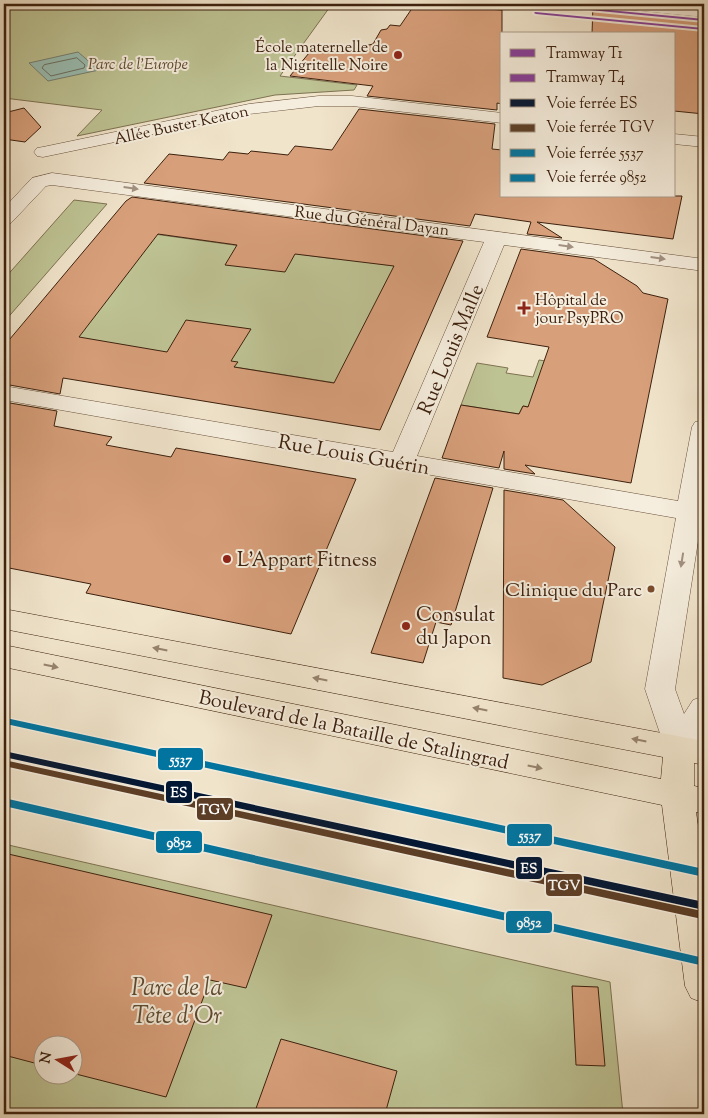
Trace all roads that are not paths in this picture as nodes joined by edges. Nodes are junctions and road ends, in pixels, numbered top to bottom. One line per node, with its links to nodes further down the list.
1 (609, 4): 2 (street)
2 (704, 13)
3 (500, 118): 6 (street, Allée Buster Keaton)
4 (676, 138): 5 (street)
5 (704, 142)
6 (43, 152)
7 (4, 219): 8 (street, Rue du Général Dayan, one-way to 8)
8 (497, 236): 9 (street, Rue du Général Dayan, one-way to 9); 12 (street, Rue Louis Malle)
9 (704, 265)
10 (4, 393): 12 (street, Rue Louis Guérin)
11 (704, 427): 13 (street)
12 (402, 462): 13 (street, Rue Louis Guérin)
13 (697, 513): 17 (street, one-way to 17)
14 (4, 619): 17 (main road, Boulevard de la Bataille de Stalingrad, one-way to 14)
15 (4, 656): 18 (main road, Boulevard de la Bataille de Stalingrad, one-way to 18)
16 (704, 708): 17 (street)
17 (692, 750): 18 (main road)
18 (691, 799): 19 (main road)
19 (704, 986)

